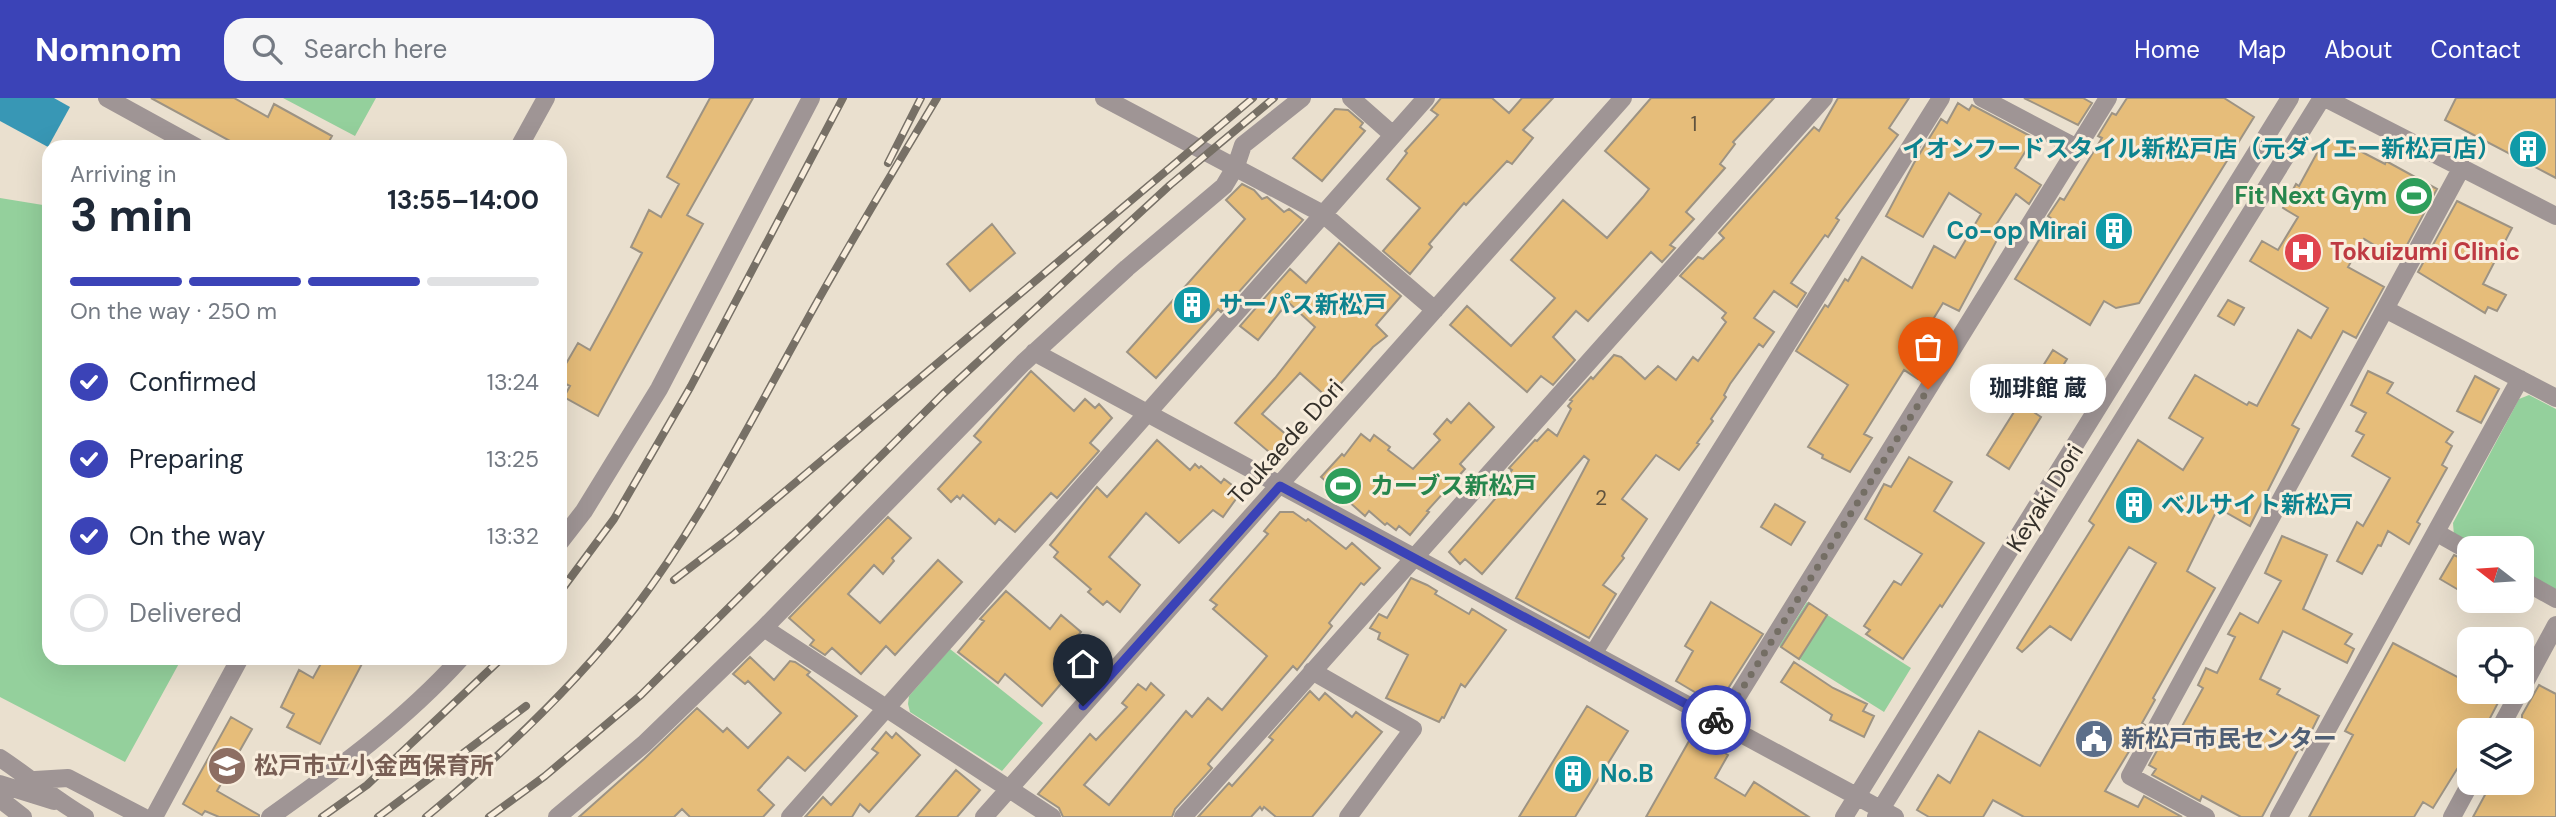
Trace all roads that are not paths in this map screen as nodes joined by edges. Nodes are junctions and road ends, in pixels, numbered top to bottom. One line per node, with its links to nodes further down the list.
1 (107, 98): 16 (street)
2 (546, 98): 17 (street)
3 (811, 98): 30 (street)
4 (1302, 98): 19 (street)
5 (1352, 98): 15 (street)
6 (1426, 98): 15 (street)
7 (1623, 98): 24 (street, Toukaede Dori)
8 (1824, 98): 33 (street)
9 (1941, 98): 38 (street)
10 (1982, 98): 18 (street)
11 (2108, 98): 18 (street)
12 (2290, 98): 50 (street, Keyaki Dori)
13 (2324, 98): 20 (street); 53 (street, Keyaki Dori)
14 (1118, 101): 19 (street)
15 (1393, 135): 21 (street)
16 (183, 140)
17 (523, 140)
18 (2077, 148): 44 (street)
19 (1236, 166): 21 (street); 25 (street)
20 (2462, 167): 22 (street); 23 (street)
21 (1323, 214): 24 (street); 28 (street)
22 (2556, 216)
23 (2385, 309): 26 (street); 66 (street)
24 (1435, 310): 29 (street, Toukaede Dori)
25 (1034, 352): 28 (street); 37 (street)
26 (2521, 379): 27 (street); 31 (street)
27 (2556, 398)
28 (1146, 413): 29 (street); 43 (street)
29 (1280, 486): 33 (street); 48 (street, Toukaede Dori)
30 (567, 533)
31 (2437, 533): 32 (street); 67 (street)
32 (2457, 544)
33 (1414, 559): 38 (street); 42 (street)
34 (2534, 587): 35 (street)
35 (2556, 599)
36 (2556, 625): 41 (street)
37 (764, 628): 43 (street); 59 (street)
38 (1593, 654): 44 (street)
39 (236, 665): 57 (street)
40 (454, 665): 58 (street)
41 (2534, 666)
42 (1312, 671): 63 (street); 64 (street)
43 (887, 708): 48 (street); 60 (street)
44 (1721, 723): 50 (street)
45 (0, 758): 46 (street)
46 (35, 780): 52 (street); 56 (street)
47 (0, 784): 52 (street)
48 (1009, 788): 61 (street, Toukaede Dori); 62 (street)
49 (2464, 795): 68 (street)
50 (1857, 796): 53 (street); 65 (street, Keyaki Dori)
51 (0, 799): 54 (street)
52 (64, 804): 55 (street)
53 (1884, 814)
54 (23, 817)
55 (85, 817)
56 (143, 817)
57 (154, 817)
58 (270, 817)
59 (558, 817)
60 (790, 817)
61 (984, 817)
62 (1052, 817)
63 (1183, 817)
64 (1348, 817)
65 (1844, 817)
66 (2206, 817)
67 (2280, 817)
68 (2452, 817)

